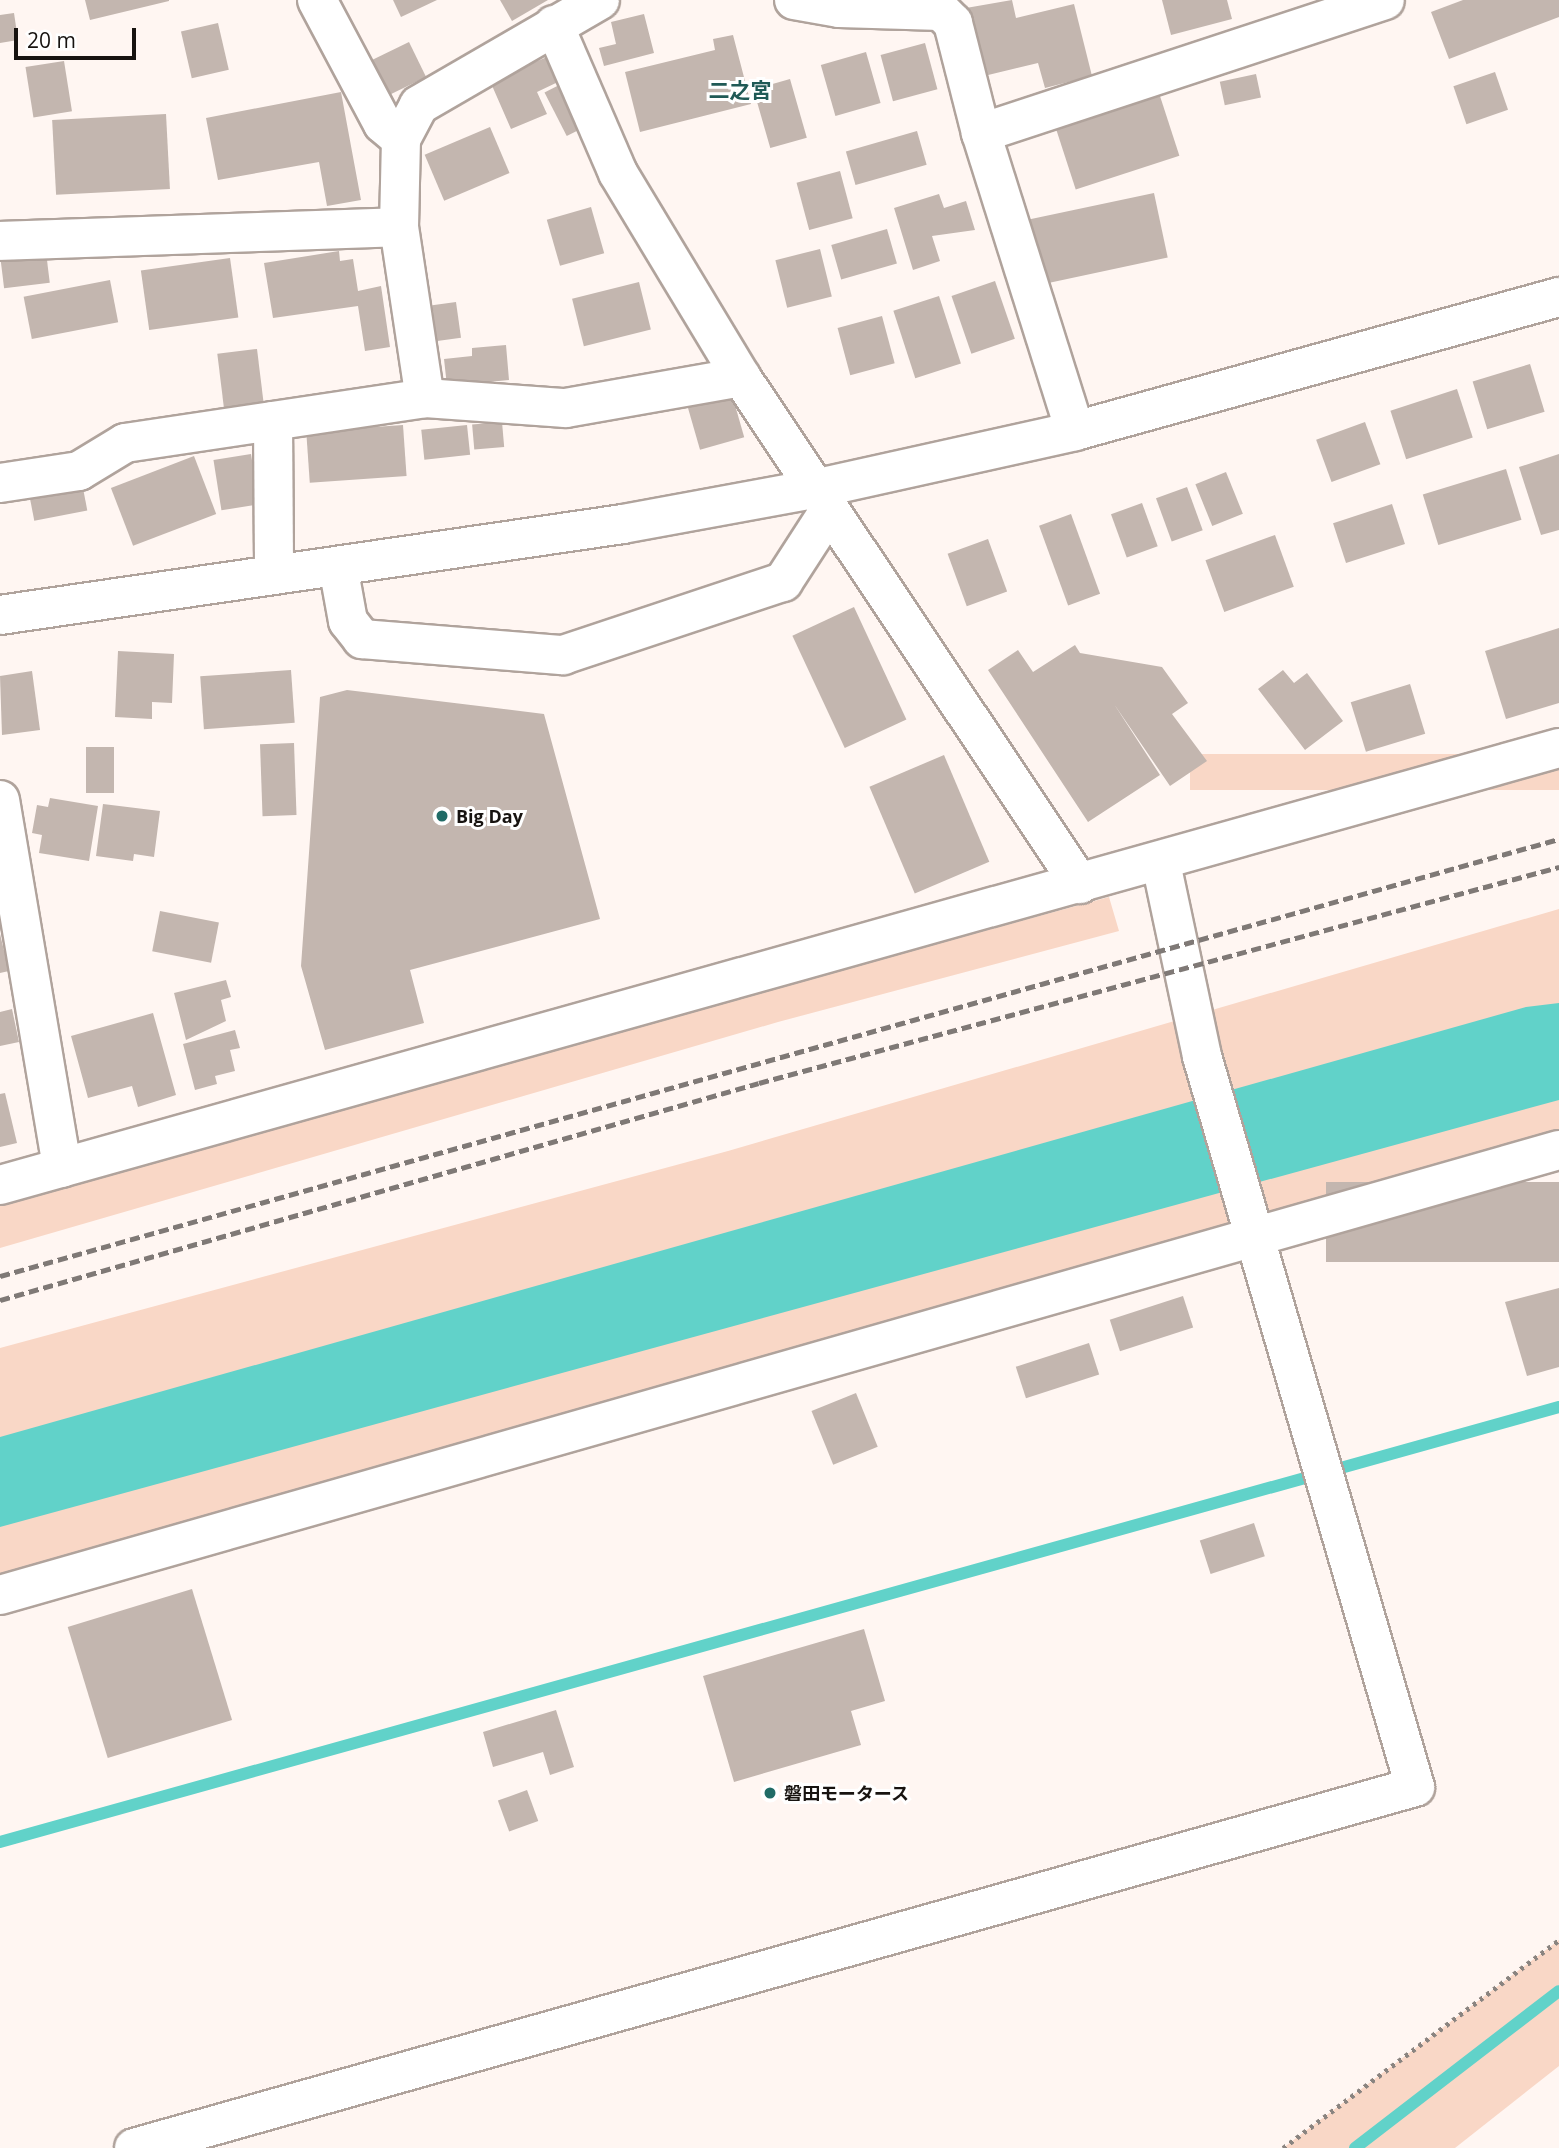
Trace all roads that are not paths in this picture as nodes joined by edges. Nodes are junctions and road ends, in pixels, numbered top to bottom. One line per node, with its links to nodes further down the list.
1 (317, 0): 7 (street)
2 (600, 0): 5 (street)
3 (794, 0): 6 (street)
4 (1385, 0): 6 (street)
5 (554, 25): 7 (street); 11 (street)
6 (981, 133): 14 (street)
7 (401, 139): 8 (street)
8 (400, 227): 9 (street); 12 (street)
9 (0, 241)
10 (1559, 297): 14 (street)
11 (741, 377): 12 (street); 16 (street)
12 (425, 398): 13 (street)
13 (273, 421): 15 (street); 18 (street)
14 (1075, 431): 16 (street)
15 (0, 482)
16 (821, 500): 17 (street); 17 (street); 23 (street)
17 (338, 566): 18 (street)
18 (274, 574): 19 (street)
19 (0, 615)
20 (1559, 748): 22 (street)
21 (0, 800): 25 (street)
22 (1161, 863): 23 (street); 27 (street)
23 (1080, 884): 25 (street)
24 (1559, 1150): 27 (street)
25 (62, 1168): 26 (street)
26 (0, 1185)
27 (1251, 1233): 28 (street); 29 (street)
28 (0, 1595)
29 (134, 2148)

